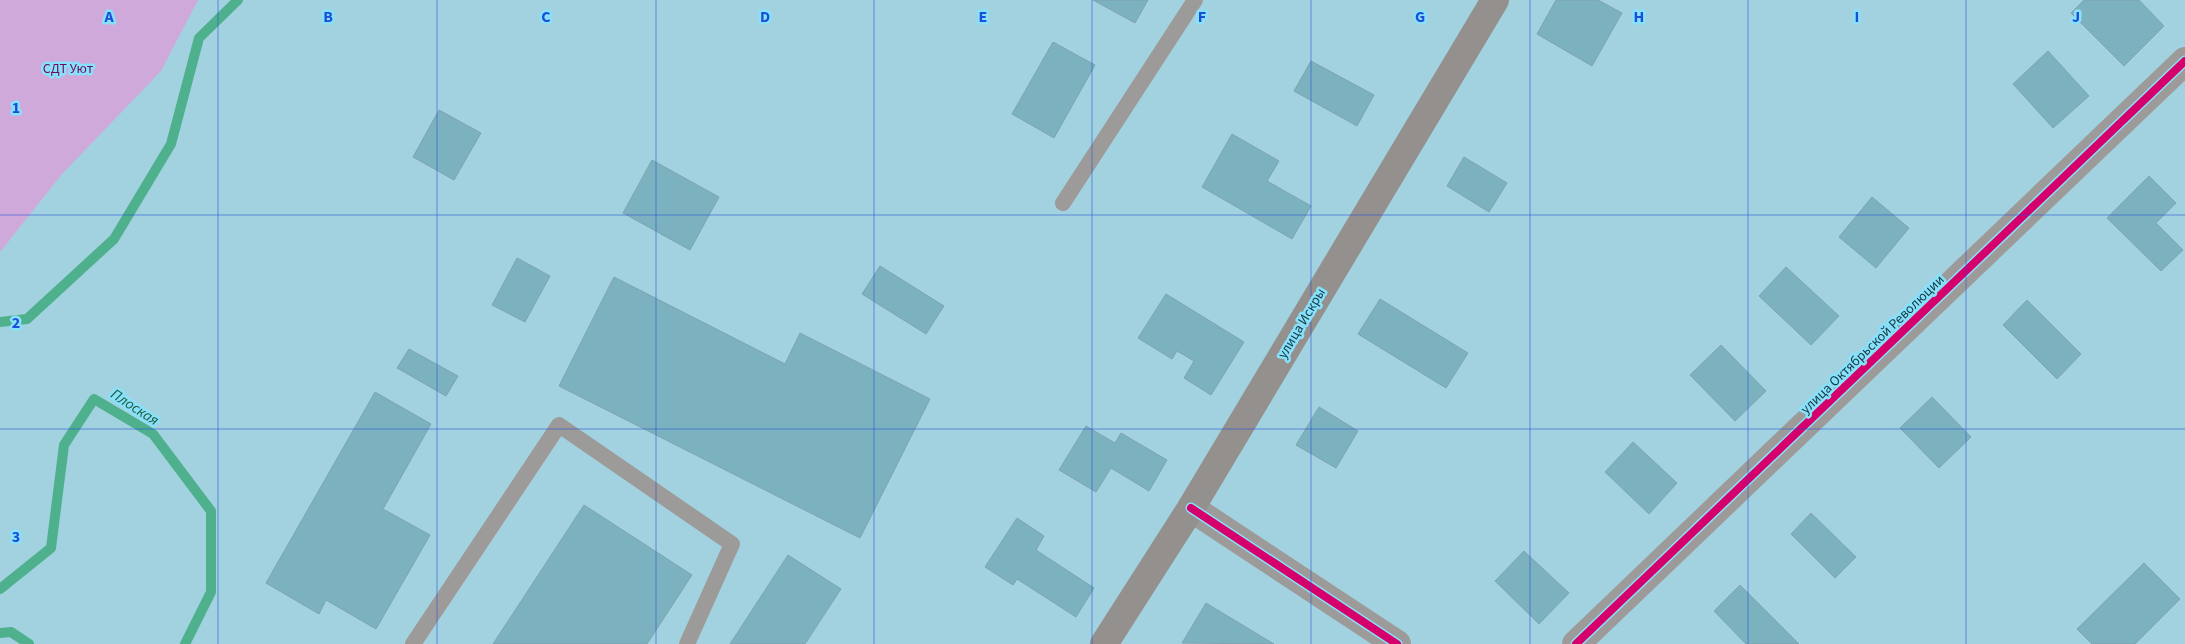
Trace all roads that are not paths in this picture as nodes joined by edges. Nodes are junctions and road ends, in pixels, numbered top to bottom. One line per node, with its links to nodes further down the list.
1 (1195, 0): 4 (lane)
2 (1495, 0): 5 (main road, улица Искры)
3 (2185, 62): 10 (street, улица Октябрьской Революции)
4 (1063, 203)
5 (1191, 508): 8 (main road, улица Искры); 9 (street)
6 (413, 644): 7 (lane)
7 (687, 644)
8 (1104, 644)
9 (1397, 644)
10 (1576, 644)

